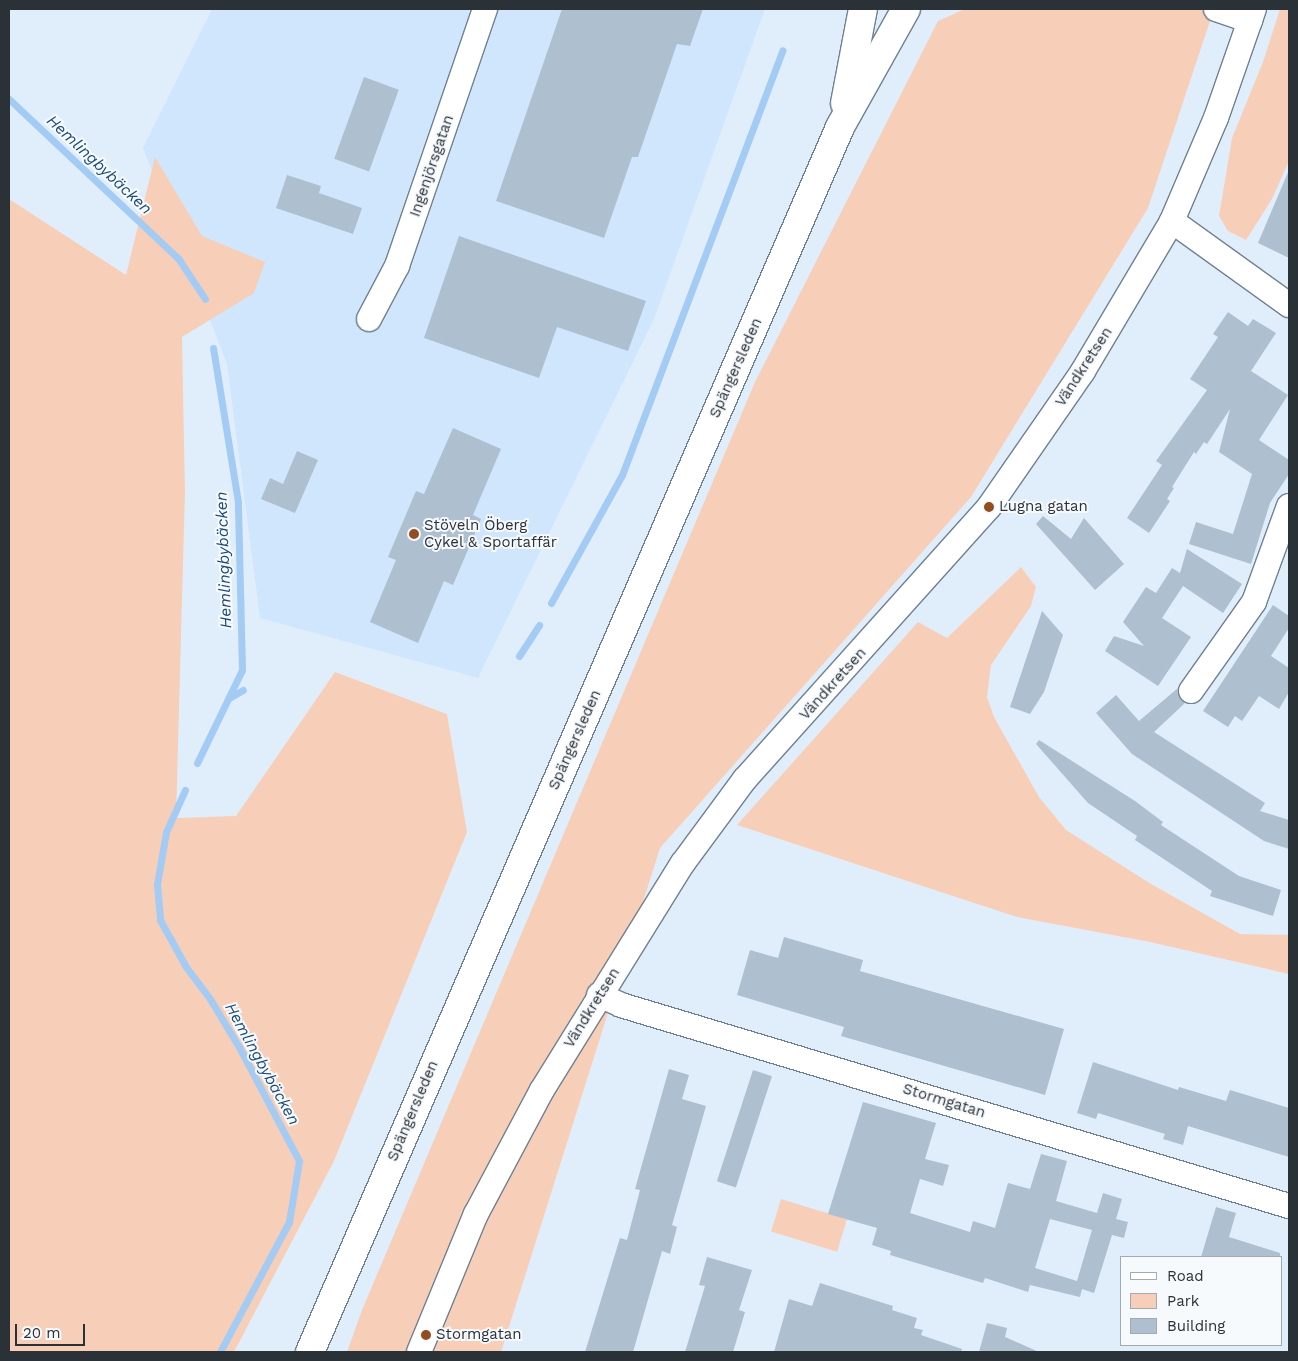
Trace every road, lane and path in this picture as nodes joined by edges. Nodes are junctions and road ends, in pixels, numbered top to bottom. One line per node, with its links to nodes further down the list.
1 (485, 9): 9 (street, Ingenjörsgatan)
2 (863, 9): 6 (main road, Spängersleden)
3 (906, 9): 6 (main road, Spängersleden)
4 (1216, 9): 5 (street, Vändkretsen)
5 (1252, 15): 7 (street, Vändkretsen)
6 (840, 127): 14 (main road, Spängersleden)
7 (1172, 221): 8 (street); 12 (street, Vändkretsen)
8 (1289, 305)
9 (369, 319)
10 (1289, 506): 11 (street)
11 (1191, 691)
12 (599, 995): 13 (street, Stormgatan); 15 (street, Vändkretsen)
13 (1289, 1206)
14 (310, 1352)
15 (419, 1352)

